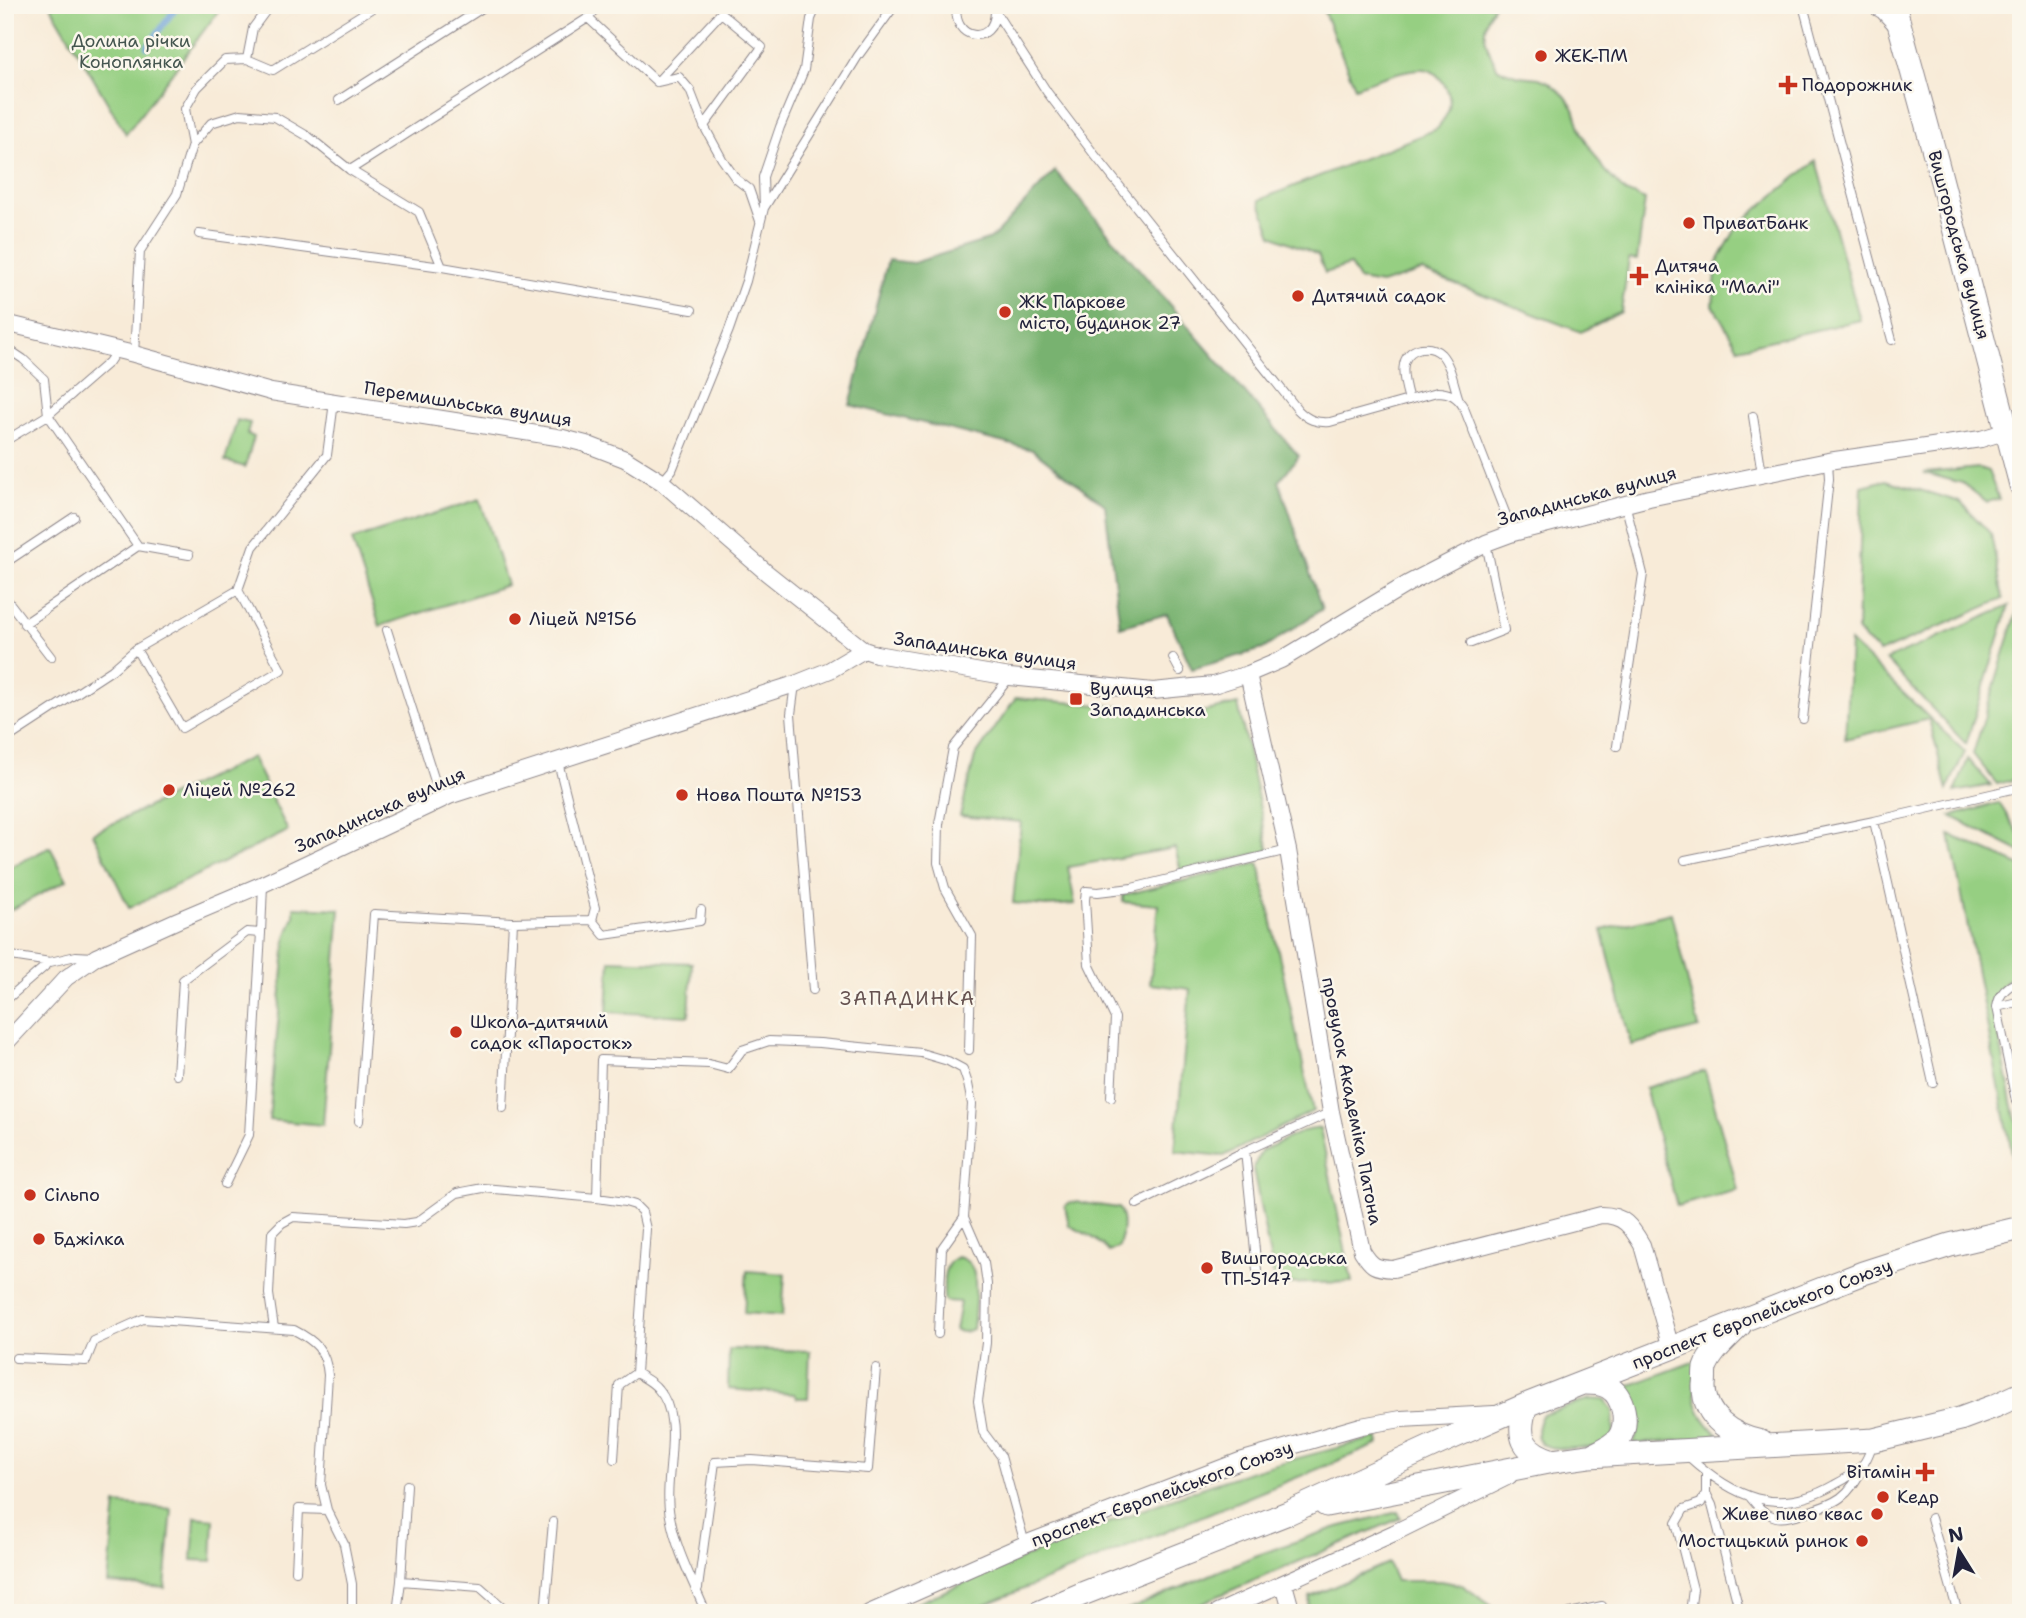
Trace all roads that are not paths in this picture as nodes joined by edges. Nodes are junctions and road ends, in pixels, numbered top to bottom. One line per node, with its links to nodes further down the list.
1 (270, 5): 14 (lane)
2 (377, 5): 14 (lane)
3 (487, 5): 16 (lane)
4 (600, 5): 12 (lane)
5 (817, 5): 20 (lane)
6 (895, 5): 20 (lane)
7 (957, 5): 11 (lane)
8 (1804, 5): 26 (lane)
9 (1866, 5): 13 (lane)
10 (1894, 5): 13 (main road, Вишгородська вулиця)
11 (993, 8): 30 (lane)
12 (588, 18): 15 (lane); 19 (lane)
13 (1903, 37): 35 (main road, Вишгородська вулиця)
14 (247, 60): 18 (lane)
15 (657, 82): 17 (lane); 17 (lane)
16 (339, 100)
17 (704, 126): 21 (lane)
18 (192, 145): 19 (lane); 29 (lane)
19 (350, 170): 23 (lane)
20 (764, 208): 21 (lane)
21 (761, 224): 39 (lane)
22 (199, 234): 23 (lane)
23 (442, 267): 24 (lane)
24 (692, 310)
25 (5, 323): 28 (street, Перемишльська вулиця)
26 (1892, 340)
27 (5, 347): 33 (lane)
28 (117, 350): 29 (street, Перемишльська вулиця); 33 (lane)
29 (134, 354): 32 (street, Перемишльська вулиця)
30 (1409, 400): 31 (lane); 31 (lane)
31 (1459, 400): 43 (lane)
32 (334, 402): 39 (street, Перемишльська вулиця); 48 (lane)
33 (48, 415): 36 (lane); 45 (lane)
34 (1753, 416): 38 (lane)
35 (2014, 430): 37 (street, Западинська вулиця); 40 (main road, Вишгородська вулиця)
36 (5, 442)
37 (1828, 461): 38 (street, Западинська вулиця); 61 (lane)
38 (1762, 474): 41 (street, Западинська вулиця)
39 (662, 482): 54 (street, Перемишльська вулиця)
40 (2021, 485)
41 (1626, 503): 43 (street, Западинська вулиця); 63 (lane)
42 (75, 517): 47 (lane)
43 (1513, 533): 44 (street, Западинська вулиця)
44 (1486, 543): 52 (lane); 58 (street, Западинська вулиця)
45 (138, 545): 46 (lane); 50 (lane)
46 (189, 555)
47 (5, 562)
48 (238, 590): 53 (lane); 53 (lane)
49 (5, 597): 50 (lane)
50 (24, 624): 55 (lane)
51 (387, 630): 66 (lane)
52 (1471, 643)
53 (136, 649): 62 (lane)
54 (864, 650): 59 (street, Западинська вулиця); 60 (street, Западинська вулиця)
55 (51, 657)
56 (1173, 658): 57 (lane)
57 (1180, 671)
58 (1248, 674): 59 (street, Западинська вулиця); 68 (street, провулок Академіка Патона)
59 (1010, 677): 84 (lane)
60 (795, 684): 64 (street, Западинська вулиця); 79 (lane)
61 (1803, 719)
62 (5, 740)
63 (1617, 746)
64 (558, 762): 66 (street, Западинська вулиця); 72 (lane)
65 (2021, 787): 67 (lane)
66 (441, 800): 70 (street, Западинська вулиця)
67 (1874, 821): 69 (lane); 86 (lane)
68 (1287, 850): 87 (lane); 90 (street, провулок Академіка Патона)
69 (1685, 860)
70 (263, 884): 74 (lane); 76 (street, Западинська вулиця)
71 (701, 910): 72 (lane)
72 (592, 920): 73 (lane)
73 (513, 922): 88 (lane); 91 (lane)
74 (261, 933): 85 (lane); 93 (lane)
75 (5, 955): 77 (lane)
76 (96, 957): 77 (lane); 83 (street, Западинська вулиця)
77 (50, 962): 80 (lane)
78 (2021, 981): 82 (lane)
79 (813, 990)
80 (5, 1001)
81 (2021, 1001): 82 (lane)
82 (1997, 1007): 89 (lane)
83 (5, 1044)
84 (968, 1050)
85 (177, 1075)
86 (1933, 1083)
87 (1111, 1097)
88 (503, 1108)
89 (2021, 1110)
90 (1331, 1112): 92 (lane); 102 (street, провулок Академіка Патона)
91 (359, 1121)
92 (1245, 1151): 95 (lane); 98 (lane)
93 (225, 1184)
94 (597, 1198): 96 (lane); 100 (lane); 105 (lane)
95 (1137, 1205)
96 (964, 1217): 101 (lane); 125 (lane)
97 (2021, 1228): 99 (main road, проспект Європейського Союзу)
98 (1257, 1270)
99 (1744, 1320): 102 (main road, проспект Європейського Союзу); 110 (main road)
100 (274, 1328): 103 (lane); 121 (lane)
101 (938, 1334)
102 (1671, 1348): 106 (main road, проспект Європейського Союзу)
103 (16, 1358)
104 (876, 1368): 129 (lane)
105 (636, 1373): 113 (lane); 129 (lane)
106 (1586, 1383): 108 (main road, проспект Європейського Союзу); 112 (main road)
107 (2021, 1394): 109 (main road, проспект Європейського Союзу)
108 (1517, 1410): 114 (main road); 122 (main road, проспект Європейського Союзу); 125 (street, проспект Європейського Союзу)
109 (1874, 1440): 110 (main road, проспект Європейського Союзу); 115 (lane)
110 (1777, 1446): 111 (main road, проспект Європейського Союзу)
111 (1684, 1451): 112 (main road, проспект Європейського Союзу); 117 (lane)
112 (1589, 1457): 114 (main road, проспект Європейського Союзу)
113 (614, 1459)
114 (1553, 1461): 116 (main road, проспект Європейського Союзу)
115 (1865, 1462): 120 (lane); 120 (lane)
116 (1529, 1466): 122 (main road, проспект Європейського Союзу); 128 (street, проспект Європейського Союзу)
117 (1706, 1473): 119 (lane); 120 (lane)
118 (407, 1485): 127 (lane)
119 (1706, 1493): 141 (lane); 142 (lane)
120 (1750, 1497)
121 (327, 1510): 126 (lane); 131 (lane)
122 (1288, 1513): 137 (main road, проспект Європейського Союзу)
123 (1931, 1518): 143 (lane)
124 (553, 1522): 134 (lane)
125 (1026, 1544): 136 (street, проспект Європейського Союзу)
126 (296, 1571)
127 (401, 1581): 132 (lane); 133 (lane)
128 (1283, 1584): 138 (street, проспект Європейського Союзу); 139 (street)
129 (697, 1591): 135 (lane)
130 (1602, 1606): 140 (lane)
131 (352, 1613)
132 (397, 1613)
133 (523, 1613)
134 (545, 1613)
135 (706, 1613)
136 (869, 1613)
137 (1038, 1613)
138 (1217, 1613)
139 (1292, 1613)
140 (1570, 1613)
141 (1690, 1613)
142 (1740, 1613)
143 (1958, 1613)

